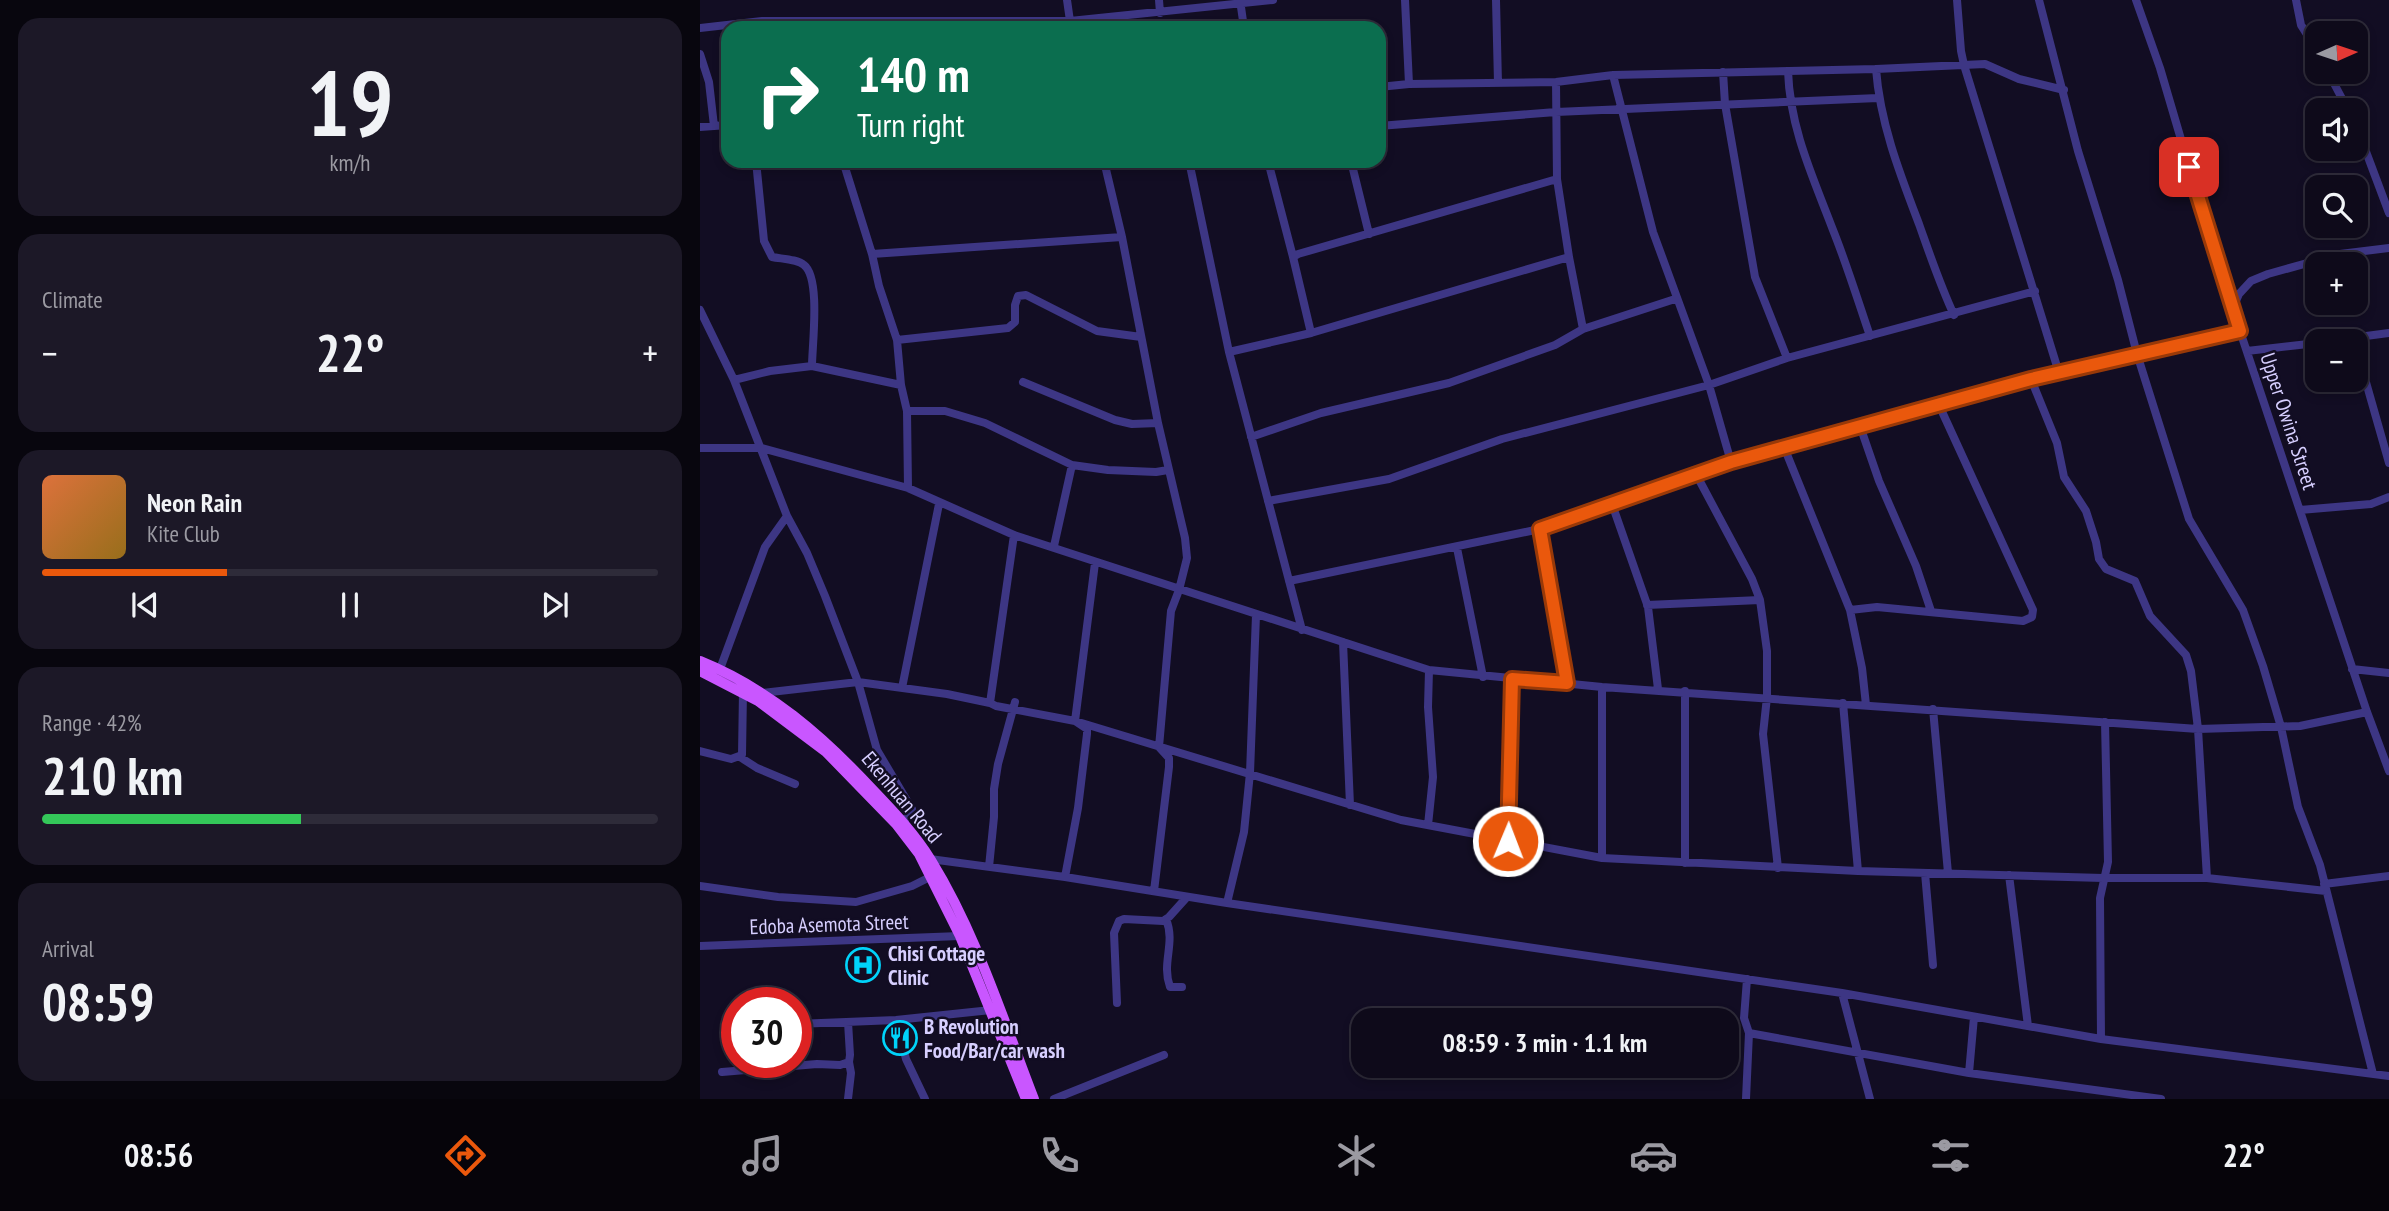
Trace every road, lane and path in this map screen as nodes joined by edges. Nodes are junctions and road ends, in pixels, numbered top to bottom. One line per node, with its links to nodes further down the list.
1 (1067, 0): 12 (street)
2 (1159, 0): 11 (street)
3 (1273, 0): 10 (street)
4 (1405, 0): 26 (street)
5 (1496, 0): 25 (street)
6 (1957, 0): 19 (street)
7 (2039, 0): 28 (street)
8 (2136, 0): 55 (street, Upper Owina Street)
9 (2295, 0): 17 (street)
10 (1240, 2): 11 (street); 14 (street)
11 (1160, 13): 13 (street)
12 (1070, 21)
13 (1100, 21)
14 (1243, 21)
15 (721, 26): 16 (street)
16 (700, 28)
17 (2305, 31)
18 (700, 54): 35 (street)
19 (1964, 65): 20 (street); 28 (street); 53 (street)
20 (1877, 69): 21 (street); 29 (street)
21 (1788, 71): 22 (street); 30 (street)
22 (1723, 72): 23 (street); 31 (street)
23 (1613, 75): 24 (street); 32 (street)
24 (1556, 82): 25 (street); 33 (street)
25 (1498, 83): 26 (street)
26 (1409, 84): 27 (street)
27 (1386, 86)
28 (2064, 90): 69 (street)
29 (1878, 98): 30 (street); 57 (street)
30 (1789, 101): 31 (street); 62 (street)
31 (1725, 104): 32 (street); 70 (street)
32 (1620, 110): 33 (street); 54 (street)
33 (1556, 112): 34 (street); 45 (street)
34 (1386, 125)
35 (714, 126): 36 (street); 37 (street)
36 (721, 126)
37 (700, 127)
38 (2368, 157): 46 (street)
39 (757, 168): 71 (street)
40 (846, 168): 50 (street)
41 (1106, 168): 48 (street)
42 (1190, 168): 68 (street)
43 (1270, 168): 51 (street)
44 (1354, 168): 47 (street)
45 (1558, 179): 47 (street); 52 (street)
46 (2389, 213)
47 (1369, 234): 51 (street)
48 (1122, 237): 50 (street); 63 (street)
49 (2389, 248): 55 (street)
50 (872, 254): 65 (street)
51 (1293, 257): 60 (street)
52 (1569, 257): 58 (street); 60 (street)
53 (2035, 292): 57 (street); 72 (street)
54 (1675, 299): 58 (street); 76 (street)
55 (2233, 309): 59 (street, Upper Owina Street)
56 (700, 310): 74 (street)
57 (1954, 315): 62 (street)
58 (1583, 329): 83 (street)
59 (2240, 331): 67 (street, Upper Owina Street); 69 (street)
60 (1311, 333): 68 (street)
61 (2389, 333): 64 (street)
62 (1870, 336): 70 (street)
63 (1140, 337): 65 (street); 81 (street)
64 (2368, 338)
65 (897, 340): 77 (street)
66 (2305, 344): 67 (street)
67 (2247, 351): 97 (street, Upper Owina Street)
68 (1229, 352): 83 (street)
69 (2137, 354): 72 (street); 138 (street)
70 (1787, 358): 76 (street)
71 (812, 366): 74 (street); 77 (street)
72 (2059, 373): 73 (street)
73 (2031, 379): 79 (street); 139 (street)
74 (734, 380): 86 (street)
75 (1023, 382): 81 (street)
76 (1709, 385): 87 (street); 94 (street)
77 (901, 386): 80 (street)
78 (2368, 390): 88 (street)
79 (1940, 405): 82 (street); 109 (street)
80 (907, 411): 89 (street); 92 (street)
81 (1158, 423): 90 (street)
82 (1860, 426): 85 (street); 109 (street)
83 (1251, 437): 94 (street)
84 (700, 447): 86 (street)
85 (1784, 447): 87 (street); 108 (street)
86 (762, 448): 92 (street); 98 (street)
87 (1731, 462): 91 (street)
88 (2389, 463)
89 (1072, 465): 90 (street); 101 (street)
90 (1168, 470): 105 (street)
91 (1696, 474): 96 (street); 106 (street)
92 (908, 488): 95 (street)
93 (2389, 497): 97 (street)
94 (1268, 500): 104 (street)
95 (939, 504): 100 (street); 124 (street)
96 (1612, 504): 99 (street); 107 (street)
97 (2300, 510): 115 (street, Upper Owina Street)
98 (787, 516): 114 (street); 121 (street)
99 (1540, 529): 102 (street); 122 (street)
100 (1014, 535): 101 (street); 131 (street)
101 (1054, 546): 103 (street)
102 (1457, 548): 104 (street); 119 (street)
103 (1095, 563): 105 (street); 136 (street)
104 (1289, 581): 111 (street)
105 (1179, 590): 110 (street); 140 (street)
106 (1760, 600): 107 (street); 129 (street)
107 (1647, 605): 125 (street)
108 (1850, 610): 109 (street); 133 (street)
109 (1931, 611)
110 (1256, 615): 111 (street); 144 (street)
111 (1302, 630): 112 (street)
112 (1343, 642): 116 (street); 146 (street)
113 (700, 661): 114 (main road, Ekenhuan Road)
114 (720, 669): 128 (main road, Ekenhuan Road)
115 (2353, 669): 118 (street); 135 (street, Upper Owina Street)
116 (1429, 670): 119 (street); 148 (street)
117 (700, 671): 126 (main road, Ekenhuan Road)
118 (2389, 673)
119 (1483, 677): 120 (street)
120 (1512, 679): 122 (street); 149 (street)
121 (858, 682): 124 (street); 128 (street); 147 (street)
122 (1567, 683): 123 (street)
123 (1602, 687): 125 (street); 150 (street)
124 (902, 688): 131 (street)
125 (1658, 689): 127 (street)
126 (743, 691): 142 (street); 159 (main road, Ekenhuan Road)
127 (1685, 691): 129 (street); 152 (street)
128 (762, 693): 147 (main road, Ekenhuan Road)
129 (1767, 697): 132 (street); 154 (street)
130 (1015, 702): 153 (street)
131 (990, 703): 136 (street)
132 (1843, 703): 133 (street); 155 (street)
133 (1866, 705): 134 (street)
134 (1933, 709): 137 (street); 157 (street)
135 (2367, 712): 138 (street); 143 (street, Upper Owina Street)
136 (1075, 721): 140 (street); 161 (street)
137 (2105, 722): 139 (street); 162 (street)
138 (2281, 726): 139 (street); 165 (street)
139 (2198, 729): 163 (street)
140 (1159, 747): 144 (street); 166 (street)
141 (700, 751): 142 (street)
142 (740, 757): 145 (street)
143 (2389, 771)
144 (1250, 773): 146 (street); 168 (street)
145 (795, 784)
146 (1350, 805): 148 (street)
147 (904, 822): 151 (main road, Ekenhuan Road)
148 (1428, 825): 149 (street)
149 (1508, 841): 150 (street)
150 (1602, 858): 152 (street)
151 (930, 859): 153 (street); 195 (main road, Ekenhuan Road)
152 (1685, 863): 154 (street)
153 (989, 867): 161 (street)
154 (1778, 868): 155 (street)
155 (1858, 871): 156 (street)
156 (1925, 873): 157 (street); 172 (street)
157 (1948, 873): 158 (street)
158 (2009, 875): 162 (street); 182 (street)
159 (932, 876): 164 (street); 170 (main road, Ekenhuan Road)
160 (2389, 876): 165 (street)
161 (1065, 877): 166 (street)
162 (2104, 878): 163 (street); 184 (street)
163 (2207, 878): 165 (street)
164 (700, 886)
165 (2325, 888): 190 (street)
166 (1154, 891): 167 (street)
167 (1187, 897): 168 (street); 169 (street)
168 (1227, 903): 173 (street)
169 (1166, 919): 174 (street); 176 (street)
170 (960, 936): 171 (street, Edoba Asemota Street); 177 (main road, Ekenhuan Road)
171 (700, 946)
172 (1933, 965)
173 (1747, 979): 175 (street); 183 (street)
174 (1182, 987)
175 (1842, 993): 178 (street); 185 (street)
176 (1117, 1003)
177 (991, 1010): 179 (street); 194 (main road, Ekenhuan Road)
178 (1974, 1017): 182 (street); 189 (street)
179 (896, 1020): 180 (street); 193 (street)
180 (848, 1022): 181 (street); 187 (street)
181 (812, 1023)
182 (2028, 1026): 184 (street)
183 (1749, 1033): 185 (street); 197 (street)
184 (2101, 1038): 190 (street)
185 (1857, 1051): 189 (street); 198 (street)
186 (1164, 1055): 196 (street)
187 (849, 1062): 188 (street); 192 (street)
188 (812, 1064)
189 (1969, 1073): 199 (street)
190 (2373, 1074): 191 (street)
191 (2389, 1076)
192 (849, 1099)
193 (925, 1099)
194 (1026, 1099)
195 (1034, 1099)
196 (1054, 1099)
197 (1746, 1099)
198 (1870, 1099)
199 (2161, 1099)

